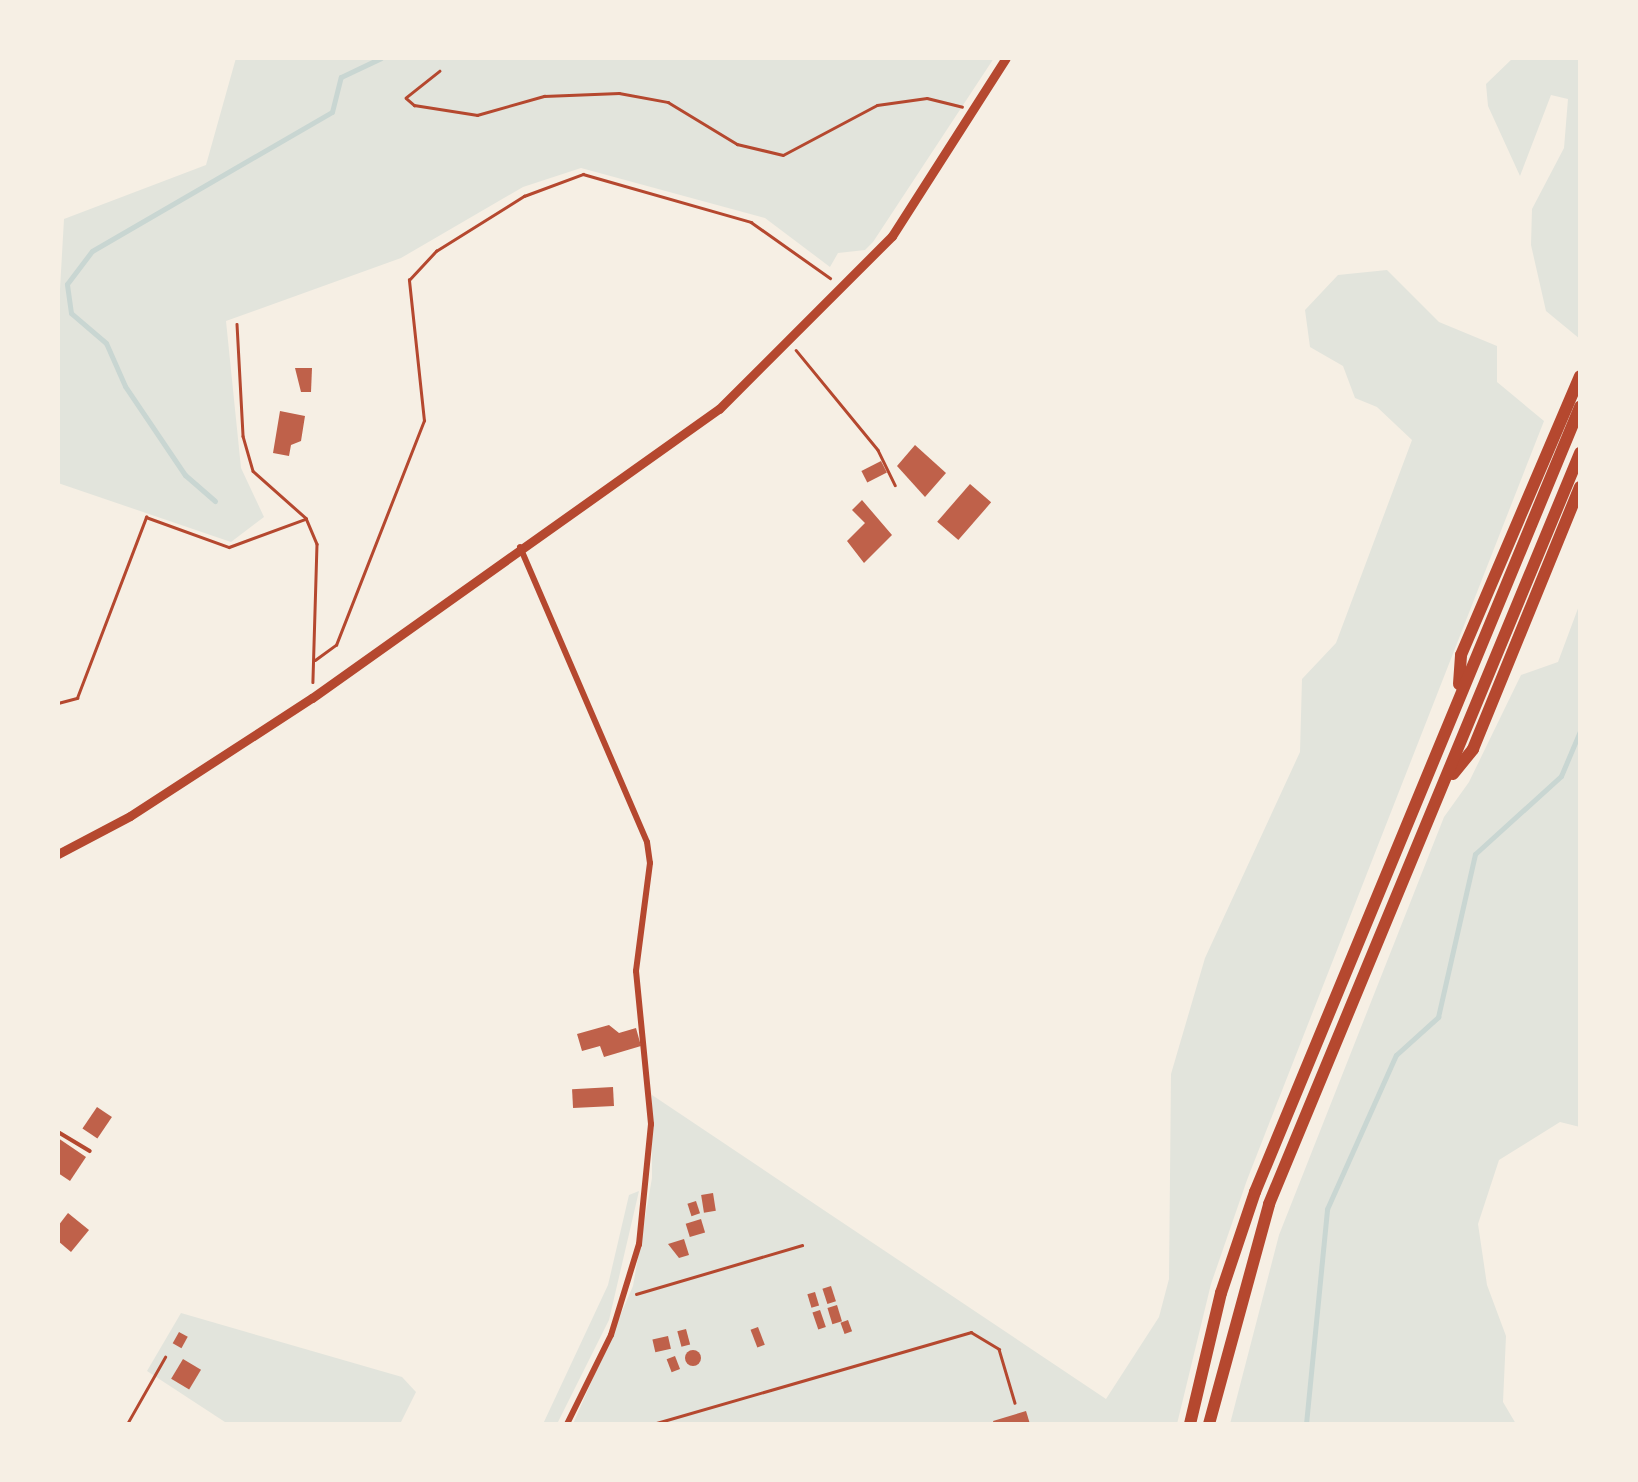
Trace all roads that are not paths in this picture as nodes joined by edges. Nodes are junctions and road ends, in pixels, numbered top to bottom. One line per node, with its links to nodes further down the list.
1 (1006, 58): 6 (street)
2 (1580, 376): 7 (highway)
3 (1580, 406): 7 (highway)
4 (1580, 453): 8 (highway)
5 (1580, 487): 8 (highway)
6 (519, 546): 9 (street); 12 (street)
7 (1458, 696): 13 (highway)
8 (1442, 788): 14 (highway)
9 (58, 854)
10 (58, 1132): 11 (lane)
11 (90, 1152)
12 (567, 1424)
13 (1190, 1424)
14 (1209, 1424)

